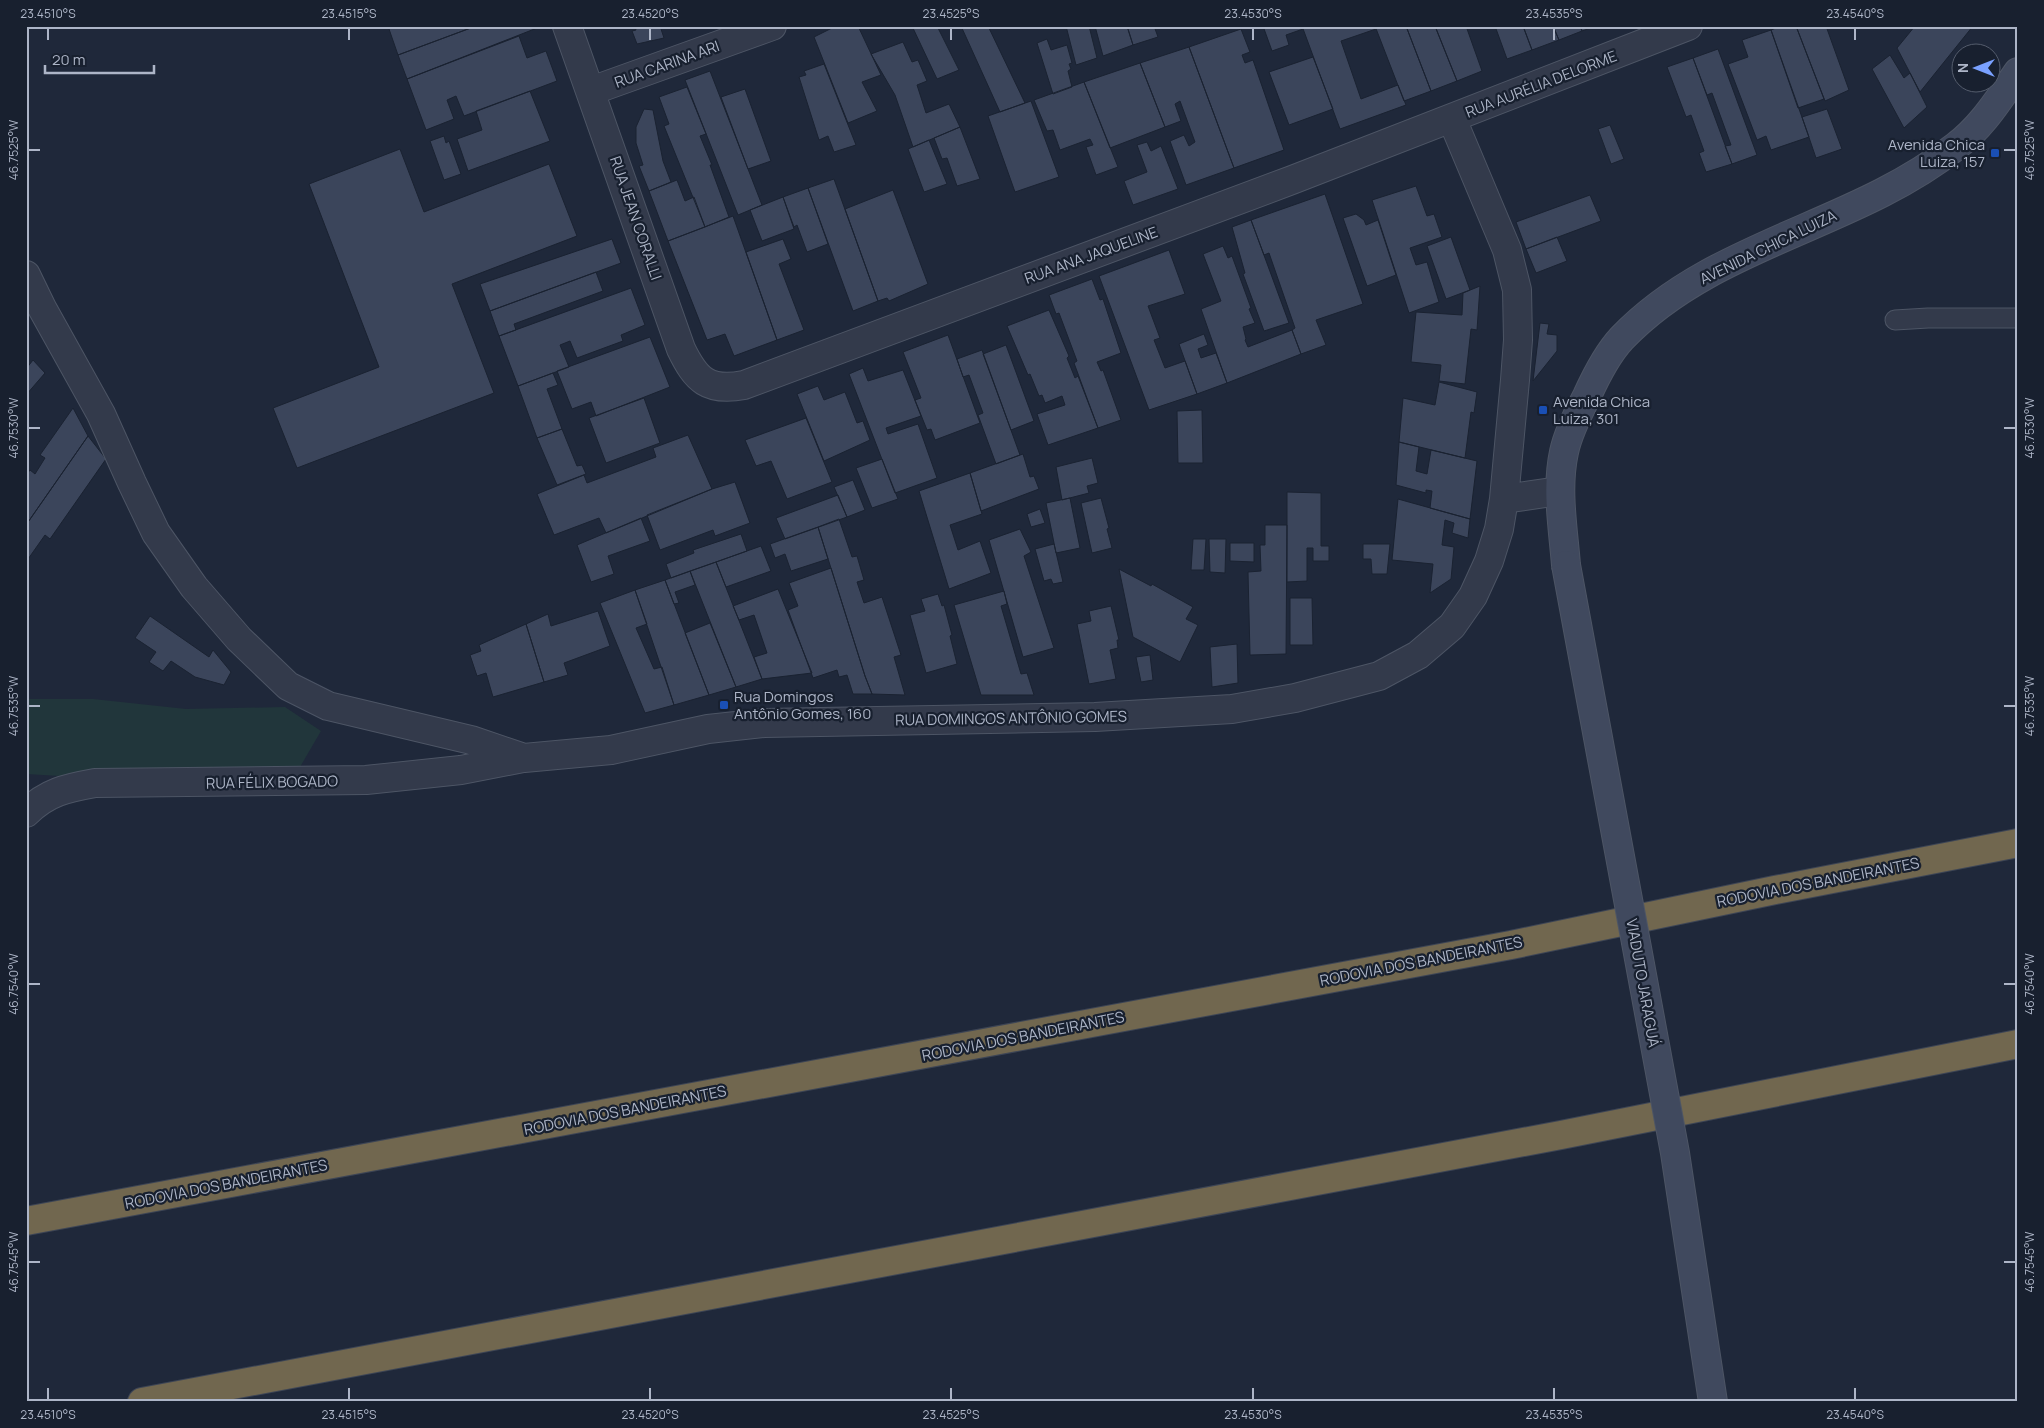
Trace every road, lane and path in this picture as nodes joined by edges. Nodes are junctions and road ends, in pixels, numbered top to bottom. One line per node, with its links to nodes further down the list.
1 (567, 26): 5 (street, RUA JEAN CORALLI)
2 (772, 26): 5 (street, RUA CARINA ARI)
3 (1688, 26): 6 (street, RUA AURÉLIA DELORME)
4 (2018, 72): 11 (main road, AVENIDA CHICA LUIZA)
5 (590, 91): 10 (street, RUA JEAN CORALLI)
6 (1452, 119): 10 (street, RUA ANA JAQUELINE); 12 (street, RUA AURÉLIA DELORME)
7 (26, 275): 14 (street, RUA DOMINGOS ANTÔNIO GOMES)
8 (2018, 318): 9 (lane)
9 (1895, 320)
10 (728, 388)
11 (1559, 492): 12 (street); 13 (main road, AVENIDA CHICA LUIZA)
12 (1504, 499): 14 (street, RUA DOMINGOS ANTÔNIO GOMES)
13 (1566, 565): 20 (main road, VIADUTO JARAGUÁ, bridge)
14 (524, 758): 15 (street, RUA FÉLIX BOGADO)
15 (26, 812)
16 (2018, 843): 18 (highway, RODOVIA DOS BANDEIRANTES)
17 (2018, 1044): 19 (highway)
18 (26, 1221)
19 (142, 1402)
20 (1714, 1402)

